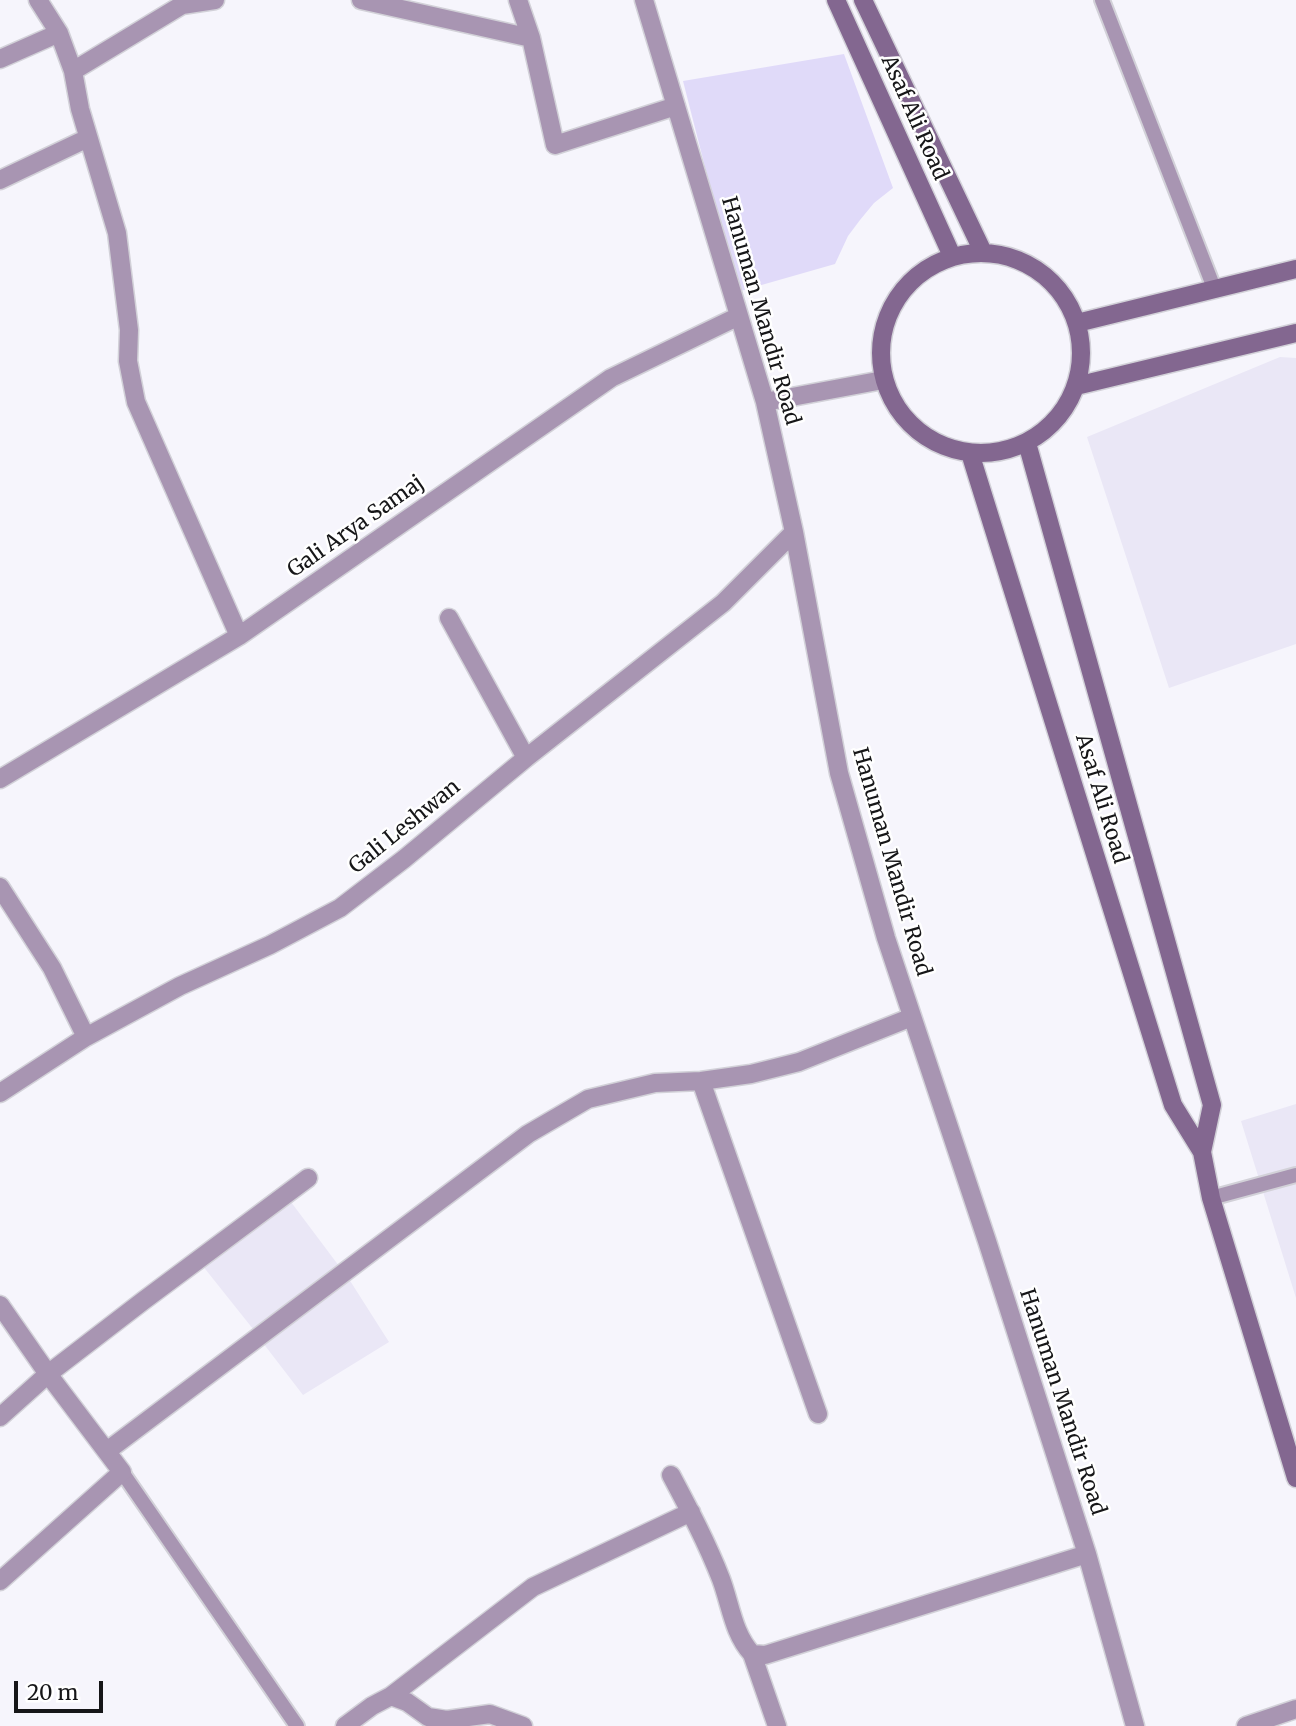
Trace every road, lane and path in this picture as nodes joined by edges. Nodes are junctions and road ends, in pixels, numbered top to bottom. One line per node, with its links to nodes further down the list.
1 (38, 0): 9 (street)
2 (215, 0): 12 (street)
3 (361, 0): 10 (street)
4 (518, 0): 10 (street)
5 (644, 0): 13 (street, Hanuman Mandir Road)
6 (836, 0): 17 (main road, Asaf Ali Road)
7 (863, 0): 16 (main road, Asaf Ali Road)
8 (1101, 0): 19 (lane)
9 (59, 33): 11 (street); 12 (street)
10 (531, 38): 13 (street)
11 (0, 59)
12 (73, 71): 14 (street)
13 (676, 106): 20 (street, Hanuman Mandir Road)
14 (88, 138): 15 (street); 30 (street)
15 (0, 180)
16 (983, 252): 17 (main road); 21 (main road)
17 (952, 256): 23 (main road)
18 (1296, 269): 19 (main road)
19 (1214, 288): 21 (main road)
20 (739, 316): 25 (street, Hanuman Mandir Road); 30 (street, Gali Arya Samaj)
21 (1077, 323): 24 (main road)
22 (1296, 333): 24 (main road)
23 (883, 380): 25 (street); 27 (main road)
24 (1076, 386): 26 (main road)
25 (765, 402): 28 (street, Hanuman Mandir Road)
26 (1027, 443): 27 (main road); 38 (main road, Asaf Ali Road)
27 (970, 453): 38 (main road, Asaf Ali Road)
28 (794, 532): 31 (street, Gali Leshwan); 34 (street, Hanuman Mandir Road)
29 (449, 618): 31 (street)
30 (239, 636): 32 (street, Gali Arya Samaj)
31 (526, 758): 35 (street, Gali Leshwan)
32 (0, 779)
33 (0, 887): 35 (street)
34 (912, 1017): 36 (street); 51 (street, Hanuman Mandir Road)
35 (86, 1037): 37 (street, Gali Leshwan)
36 (701, 1081): 44 (street); 46 (street)
37 (0, 1093)
38 (1202, 1152): 41 (main road, Asaf Ali Road)
39 (1296, 1175): 41 (lane)
40 (308, 1178): 43 (street)
41 (1211, 1198): 49 (main road, Asaf Ali Road)
42 (0, 1305): 43 (street)
43 (48, 1374): 45 (street); 46 (street)
44 (818, 1414)
45 (0, 1417)
46 (107, 1451): 47 (street)
47 (122, 1472): 52 (street); 56 (lane)
48 (671, 1475): 50 (street)
49 (1296, 1478)
50 (691, 1512): 53 (street); 54 (street)
51 (1087, 1554): 53 (street); 60 (street, Hanuman Mandir Road)
52 (0, 1581)
53 (752, 1654): 59 (street)
54 (391, 1696): 57 (street); 58 (street)
55 (1296, 1709): 61 (street)
56 (297, 1726)
57 (345, 1726)
58 (523, 1726)
59 (777, 1726)
60 (1135, 1726)
61 (1246, 1726)

